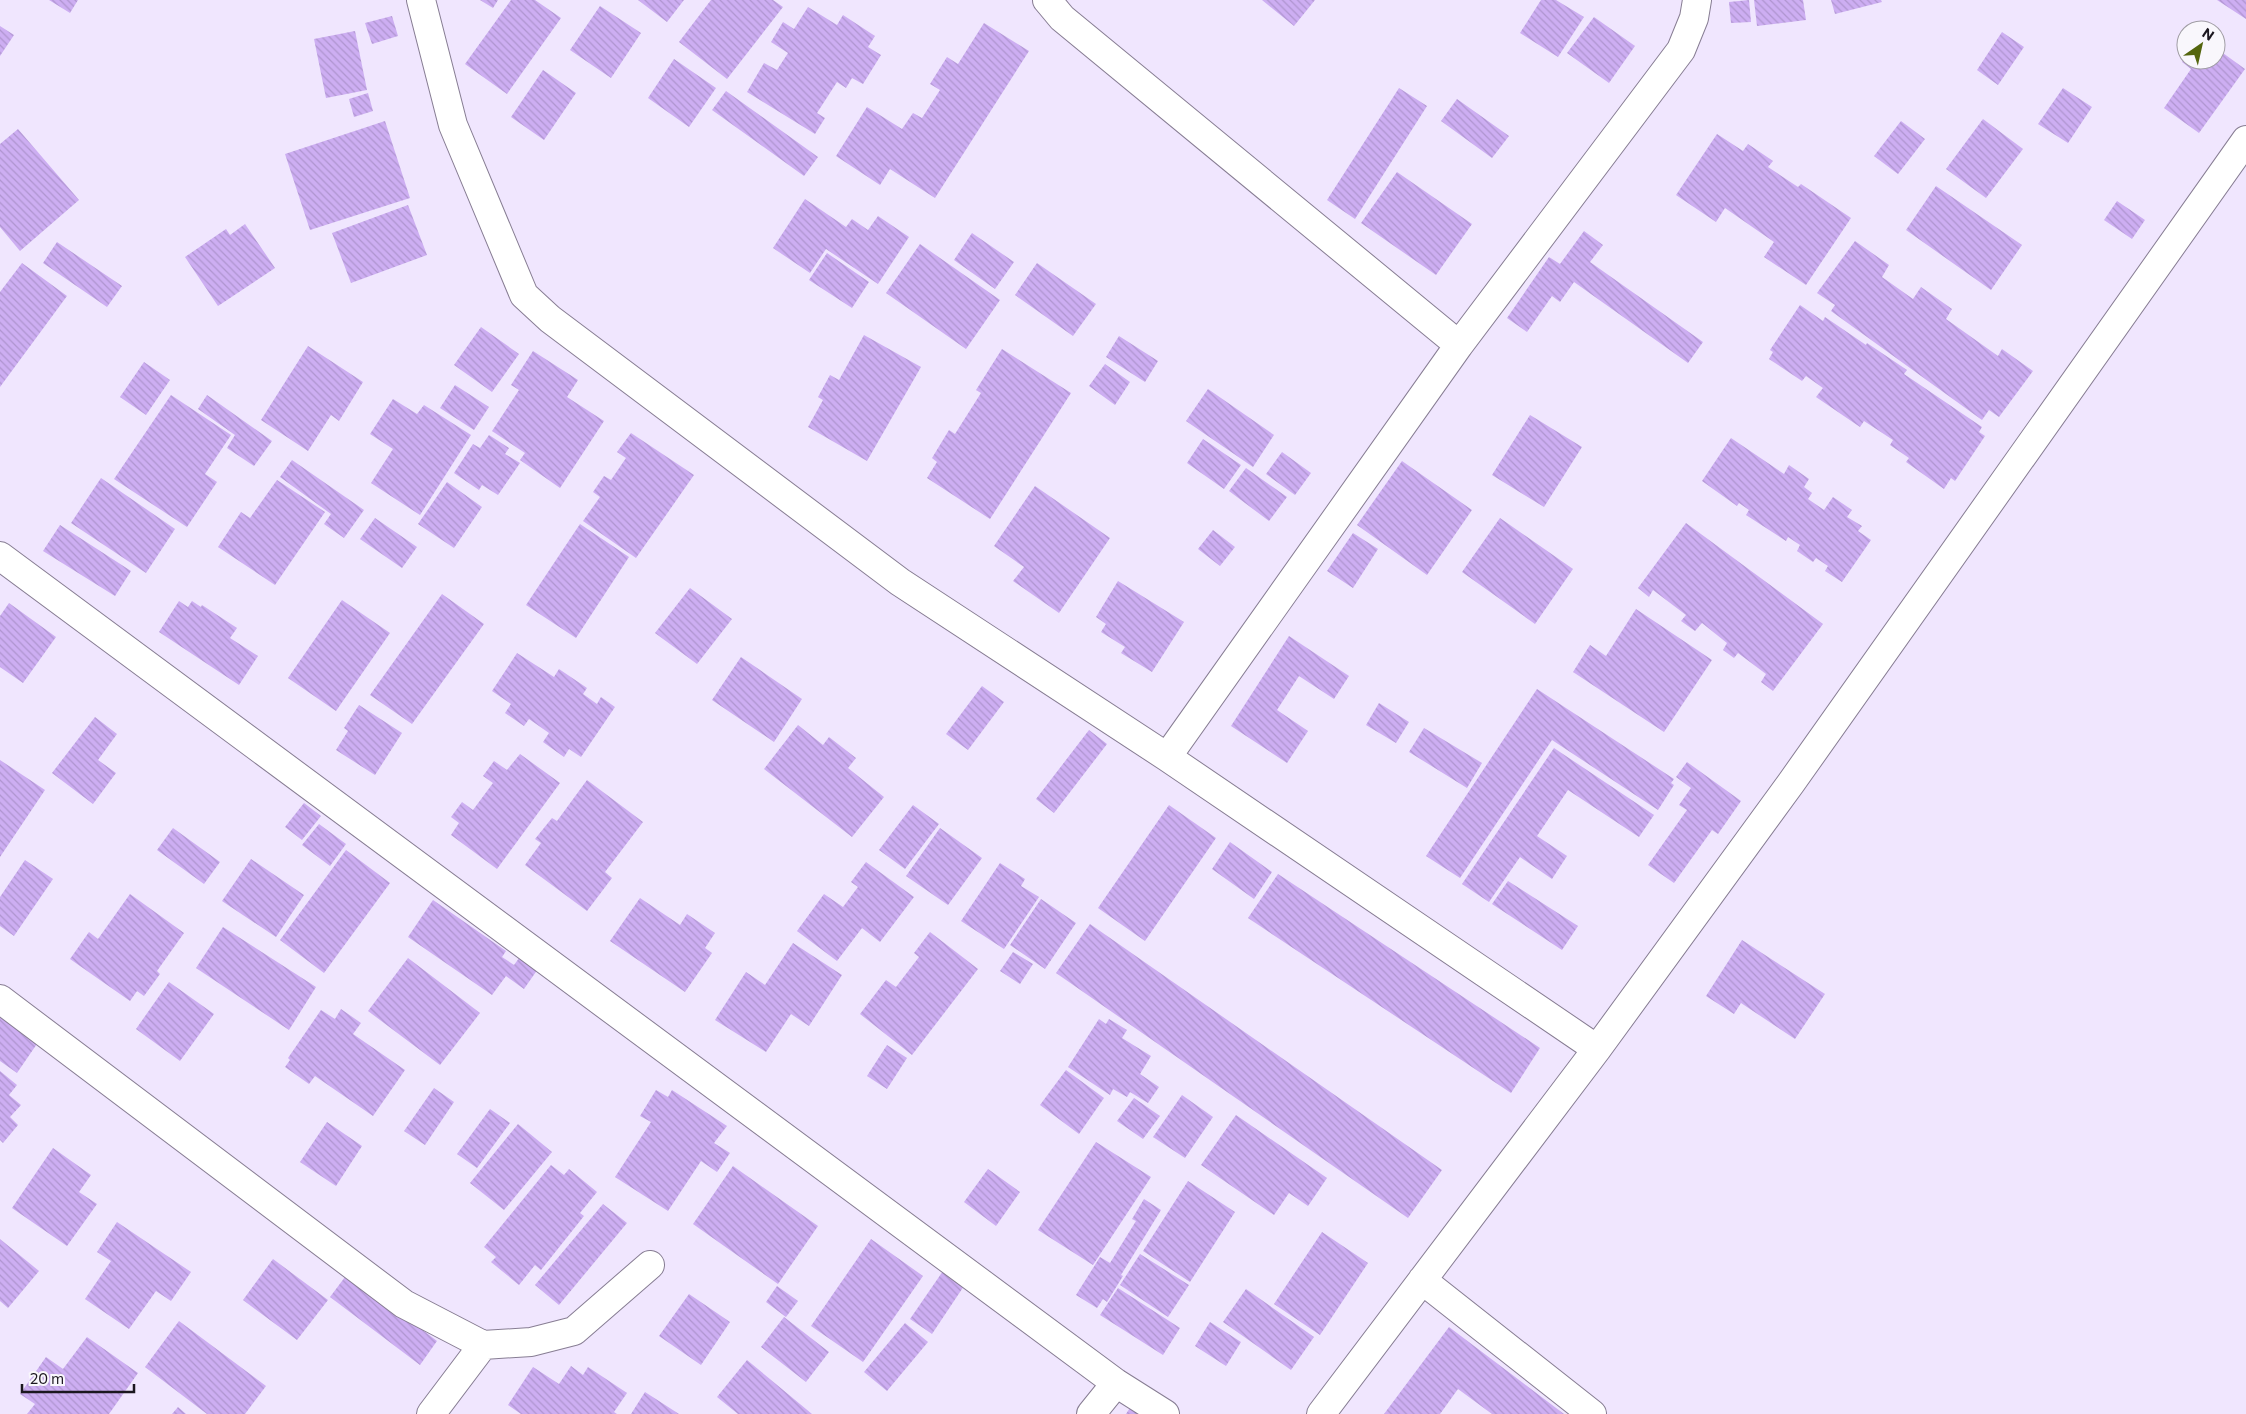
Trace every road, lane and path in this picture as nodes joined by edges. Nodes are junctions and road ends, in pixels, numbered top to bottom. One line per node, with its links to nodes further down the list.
1 (422, 0): 7 (street)
2 (1047, 0): 5 (street)
3 (1697, 0): 5 (street)
4 (2246, 140): 9 (street)
5 (1459, 345): 7 (street)
6 (0, 556): 13 (street)
7 (1166, 757): 9 (street)
8 (0, 999): 12 (street)
9 (1597, 1050): 11 (street)
10 (650, 1265): 12 (street)
11 (1422, 1280): 17 (street); 18 (street)
12 (483, 1345): 14 (street)
13 (1116, 1383): 15 (street); 16 (street)
14 (431, 1414)
15 (1091, 1414)
16 (1165, 1414)
17 (1321, 1414)
18 (1592, 1414)

